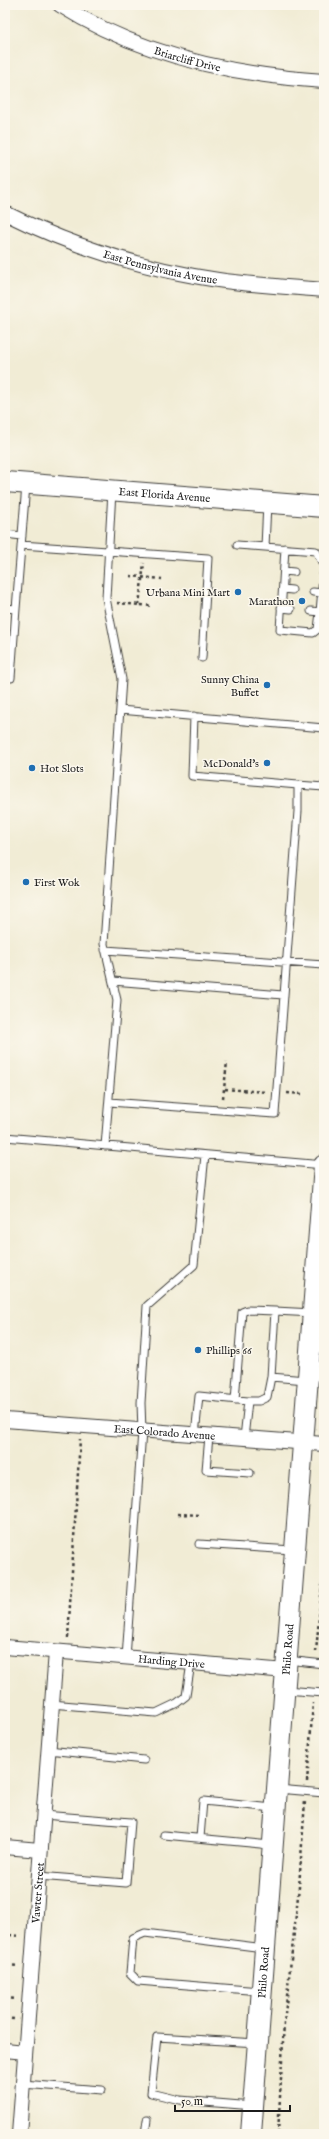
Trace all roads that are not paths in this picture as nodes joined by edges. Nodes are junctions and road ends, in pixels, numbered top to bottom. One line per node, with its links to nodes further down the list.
1 (60, 5): 2 (street, Briarcliff Drive)
2 (324, 81)
3 (5, 213): 4 (street, East Pennsylvania Avenue)
4 (324, 290)
5 (5, 482): 6 (main road, East Florida Avenue)
6 (26, 483): 7 (main road, East Florida Avenue); 11 (lane)
7 (112, 490): 8 (main road, East Florida Avenue); 16 (lane)
8 (267, 503): 9 (main road, East Florida Avenue); 14 (lane)
9 (324, 507)
10 (5, 534): 11 (lane)
11 (22, 536): 12 (lane)
12 (21, 545): 16 (lane); 28 (lane)
13 (236, 545): 14 (lane)
14 (265, 547): 15 (lane)
15 (285, 548): 17 (lane); 18 (lane)
16 (108, 552): 32 (lane); 34 (lane)
17 (324, 566): 21 (lane)
18 (284, 571): 19 (lane); 22 (lane)
19 (294, 572)
20 (314, 574): 21 (lane)
21 (323, 574): 25 (lane)
22 (283, 589): 23 (lane); 27 (lane)
23 (292, 590)
24 (312, 592): 25 (lane)
25 (322, 593): 31 (lane)
26 (5, 608): 28 (lane)
27 (282, 608): 29 (lane); 31 (lane)
28 (16, 609): 33 (lane)
29 (291, 609)
30 (311, 611): 31 (lane)
31 (322, 612)
32 (202, 658)
33 (5, 678)
34 (120, 710): 35 (lane); 39 (lane)
35 (194, 716): 36 (lane); 37 (lane)
36 (324, 728)
37 (298, 785): 38 (lane); 40 (lane)
38 (324, 787)
39 (105, 950): 40 (lane); 42 (lane)
40 (285, 962): 41 (lane); 43 (lane)
41 (324, 965)
42 (113, 981): 43 (lane); 44 (lane)
43 (283, 995): 44 (lane)
44 (109, 1102): 46 (lane)
45 (5, 1137): 46 (lane)
46 (105, 1146): 47 (lane)
47 (205, 1155): 48 (lane); 56 (lane)
48 (324, 1165): 49 (main road, Philo Road)
49 (317, 1301): 50 (lane); 52 (main road, Philo Road)
50 (274, 1311): 51 (lane); 53 (lane)
51 (270, 1377): 52 (lane); 54 (lane)
52 (308, 1380): 59 (main road, Philo Road)
53 (235, 1400): 54 (lane); 57 (lane)
54 (248, 1402): 58 (lane)
55 (5, 1420): 56 (street, East Colorado Avenue)
56 (142, 1431): 57 (street, East Colorado Avenue); 66 (lane)
57 (202, 1435): 58 (street, East Colorado Avenue); 61 (lane)
58 (244, 1438): 59 (street, East Colorado Avenue)
59 (304, 1443): 60 (street, East Colorado Avenue); 63 (main road, Philo Road)
60 (324, 1444)
61 (250, 1473)
62 (199, 1544): 63 (lane)
63 (295, 1551): 69 (main road, Philo Road)
64 (5, 1647): 65 (street, Harding Drive)
65 (62, 1652): 66 (street, Harding Drive); 71 (street, Vawter Street)
66 (126, 1658): 67 (street, Harding Drive)
67 (191, 1663): 69 (street, Harding Drive); 71 (lane)
68 (324, 1664): 69 (lane)
69 (286, 1673): 70 (lane); 75 (main road, Philo Road)
70 (324, 1693)
71 (51, 1704): 72 (street, Vawter Street)
72 (48, 1750): 73 (lane); 76 (street, Vawter Street)
73 (144, 1760)
74 (324, 1793): 75 (lane)
75 (276, 1798): 78 (lane); 79 (main road, Philo Road)
76 (43, 1815): 81 (street, Vawter Street); 82 (lane)
77 (164, 1834): 78 (lane)
78 (200, 1838): 79 (lane)
79 (273, 1845): 83 (main road, Philo Road)
80 (5, 1847): 81 (street)
81 (40, 1850): 82 (street, Vawter Street)
82 (38, 1876): 87 (street, Vawter Street)
83 (265, 1948): 84 (main road, Philo Road); 84 (lane)
84 (261, 1991): 85 (main road, Philo Road)
85 (258, 2043): 90 (main road, Philo Road); 90 (lane)
86 (5, 2050): 87 (street)
87 (25, 2052): 88 (street, Vawter Street)
88 (22, 2084): 89 (lane); 93 (street, Vawter Street)
89 (102, 2090)
90 (253, 2106): 95 (main road, Philo Road)
91 (147, 2120): 94 (lane)
92 (324, 2131): 96 (lane)
93 (19, 2134)
94 (146, 2134)
95 (251, 2134)
96 (322, 2134)

